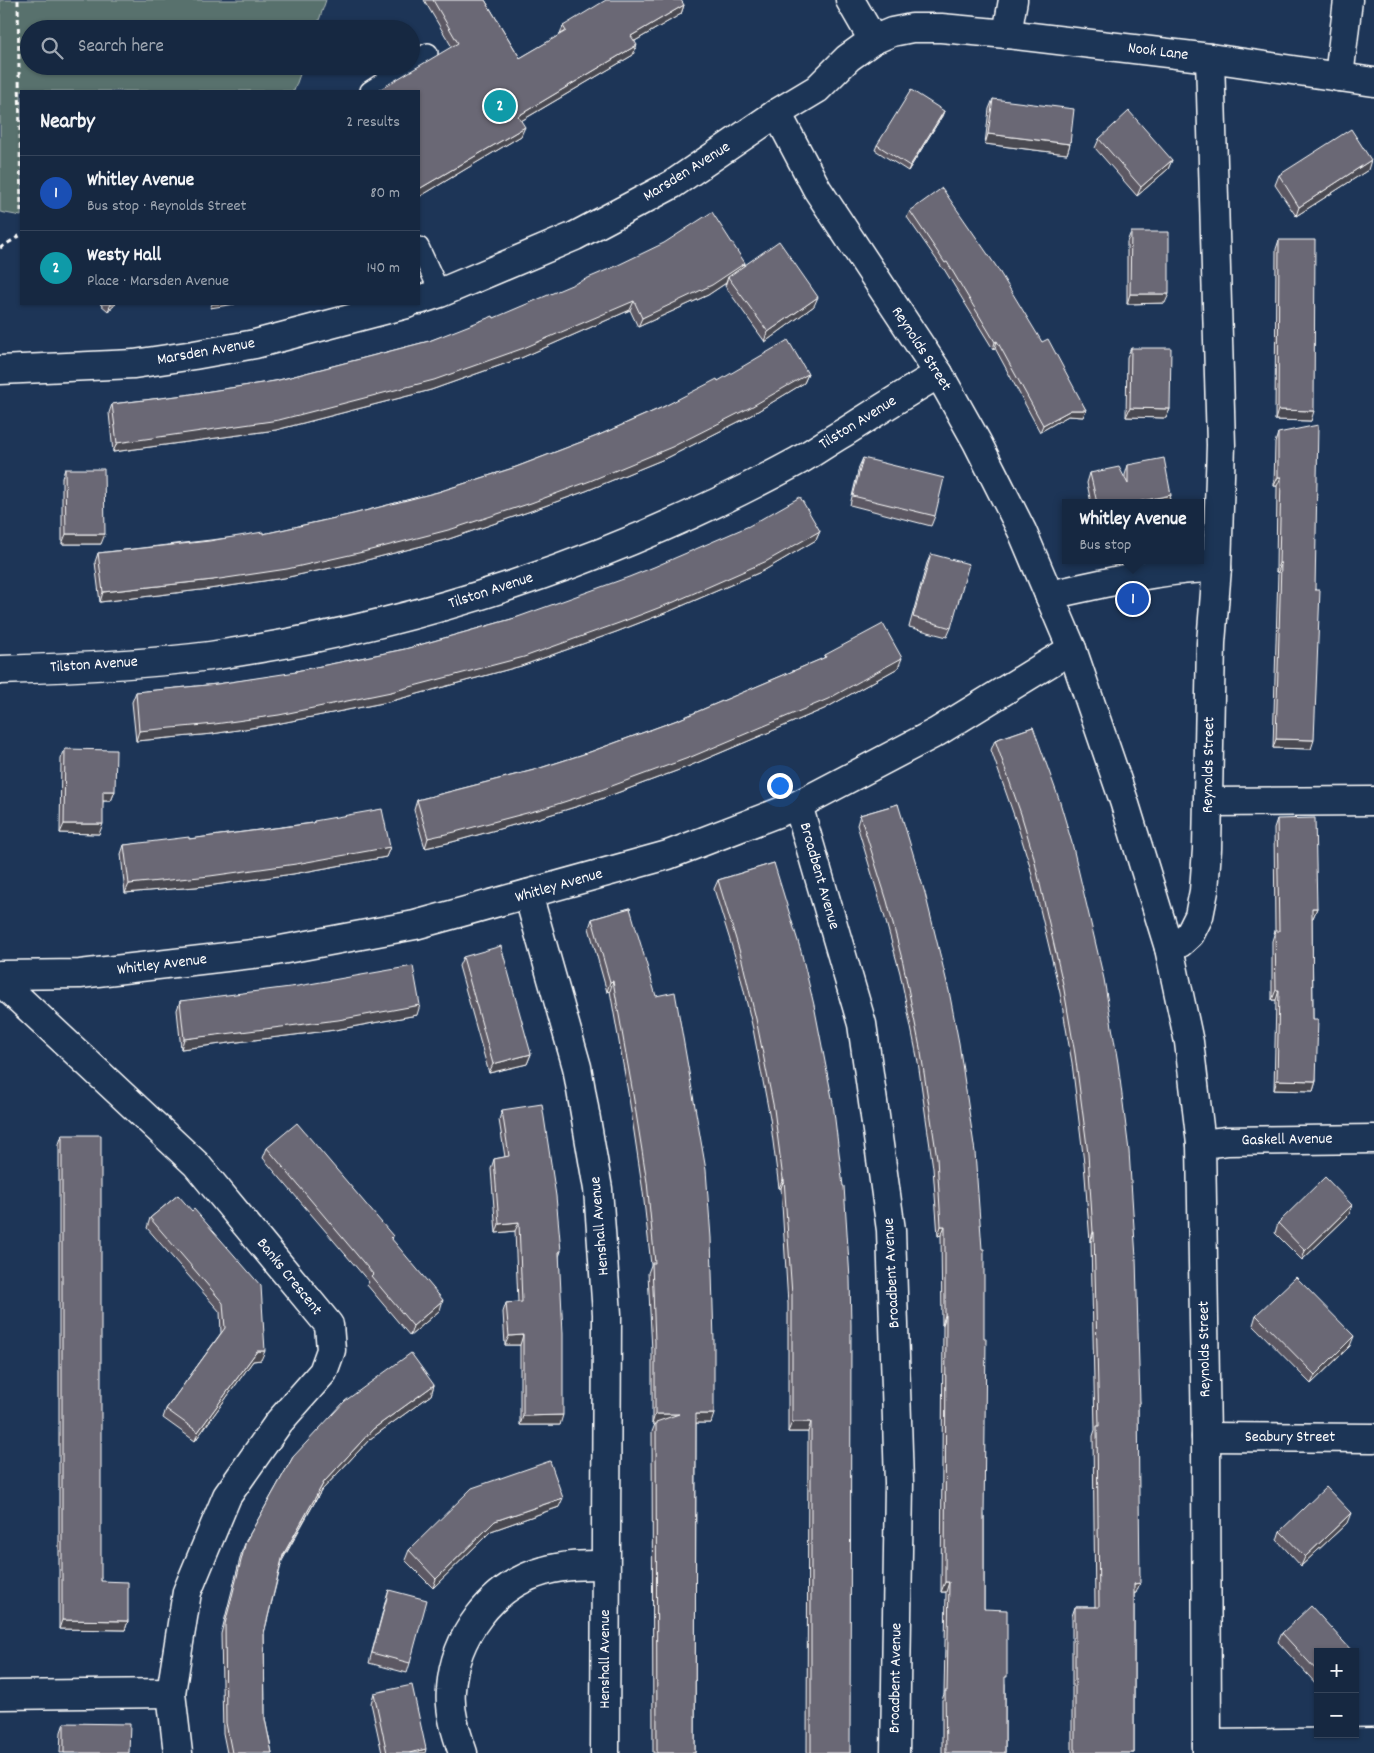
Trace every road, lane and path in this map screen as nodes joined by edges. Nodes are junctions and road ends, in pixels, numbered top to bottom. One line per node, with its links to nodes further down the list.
1 (18, 0): 16 (path)
2 (850, 0): 7 (street)
3 (1013, 0): 6 (street)
4 (1348, 0): 12 (street)
5 (941, 28): 6 (street, Nook Lane); 7 (street, Marsden Avenue)
6 (1007, 34): 10 (street, Nook Lane)
7 (873, 40): 15 (street, Marsden Avenue)
8 (428, 53): 9 (lane)
9 (420, 58)
10 (1210, 58): 12 (street, Nook Lane); 24 (street, Reynolds Street)
11 (395, 75): 14 (lane)
12 (1339, 77): 13 (street, Nook Lane)
13 (1374, 82)
14 (372, 90)
15 (777, 112): 20 (street, Marsden Avenue); 23 (street, Reynolds Street)
16 (20, 143)
17 (20, 236): 18 (path)
18 (0, 248)
19 (420, 252): 20 (lane)
20 (429, 296)
21 (403, 305): 22 (street, Marsden Avenue)
22 (0, 370)
23 (939, 374): 25 (street, Reynolds Street); 27 (street, Tilston Avenue)
24 (1216, 568): 25 (street); 29 (street, Reynolds Street)
25 (1049, 595): 26 (street, Reynolds Street)
26 (1072, 649): 30 (street, Whitley Avenue); 32 (street, Reynolds Street)
27 (0, 670)
28 (1374, 801): 29 (street)
29 (1208, 802): 32 (street, Reynolds Street)
30 (798, 804): 31 (street, Whitley Avenue); 47 (street, Broadbent Avenue)
31 (528, 894): 33 (street, Whitley Avenue); 39 (street, Henshall Avenue)
32 (1169, 948): 36 (street, Reynolds Street)
33 (0, 975)
34 (0, 981): 40 (street, Banks Crescent)
35 (1374, 1139): 36 (street, Gaskell Avenue)
36 (1200, 1144): 37 (street, Reynolds Street)
37 (1206, 1437): 38 (street, Seabury Street); 43 (street, Reynolds Street)
38 (1374, 1438)
39 (605, 1565): 45 (street); 46 (street, Henshall Avenue)
40 (171, 1693): 41 (street); 44 (street, Banks Crescent)
41 (0, 1694)
42 (1374, 1742): 43 (street)
43 (1207, 1748)
44 (178, 1753)
45 (463, 1753)
46 (605, 1753)
47 (894, 1753)

